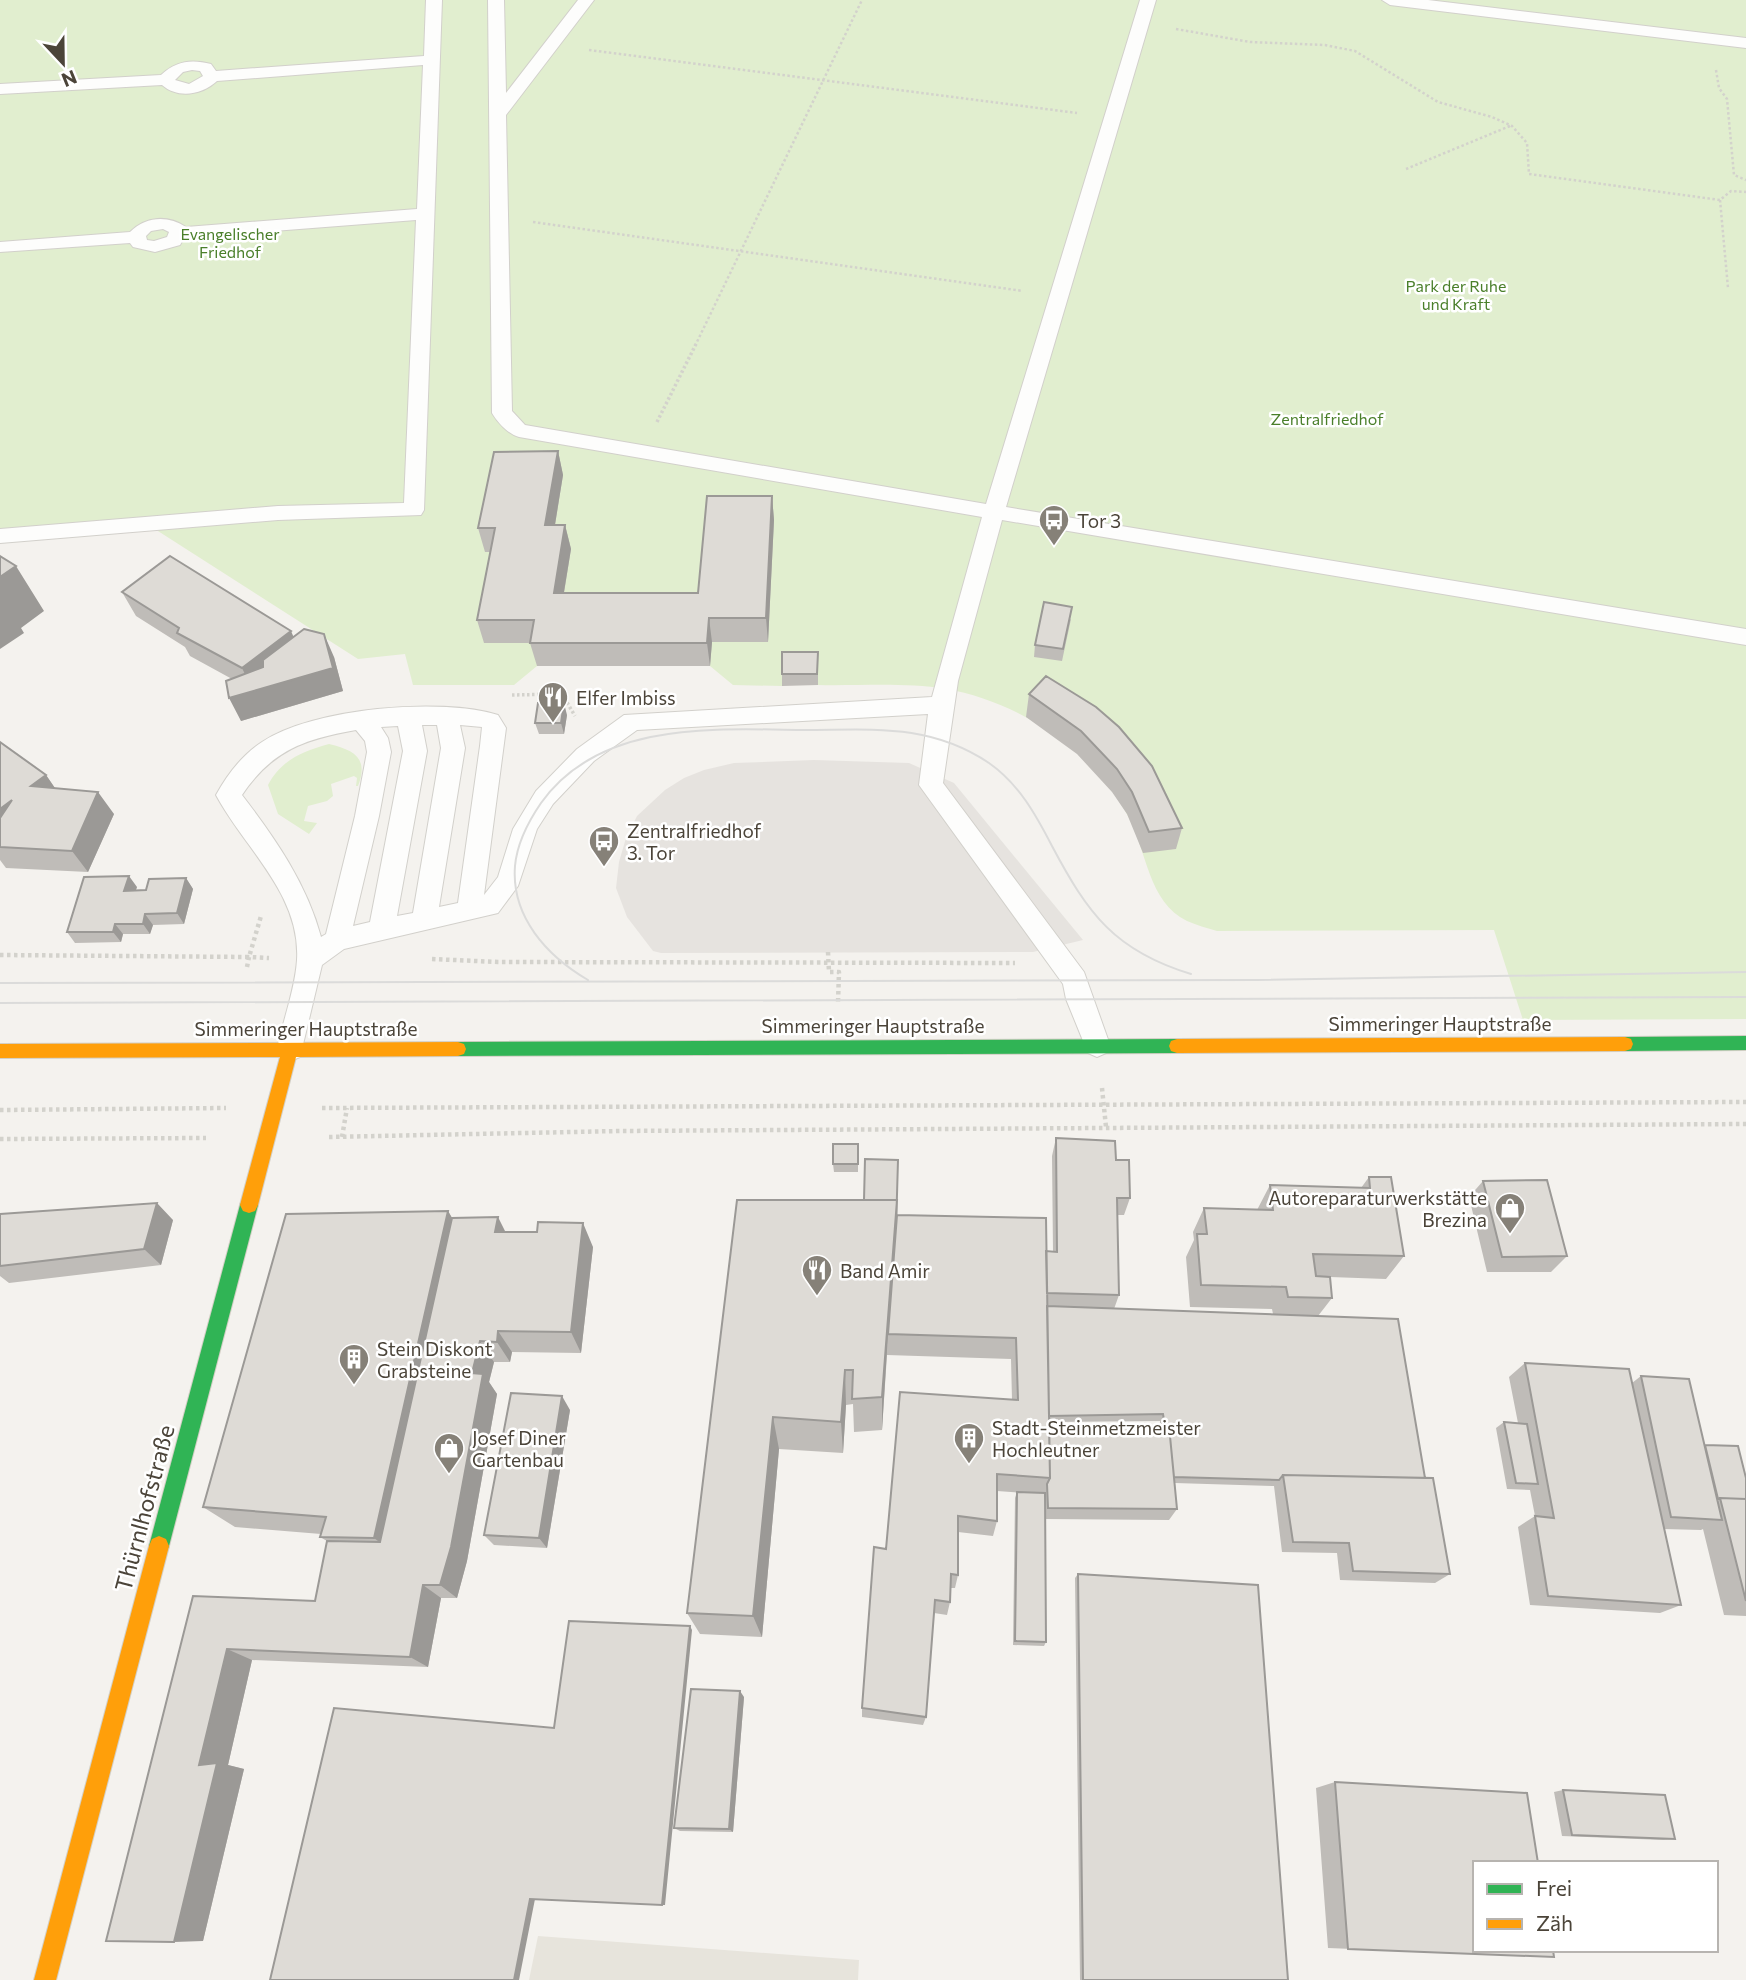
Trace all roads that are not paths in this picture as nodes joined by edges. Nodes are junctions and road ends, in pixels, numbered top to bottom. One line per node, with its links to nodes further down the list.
1 (434, 0): 7 (lane)
2 (496, 0): 9 (lane)
3 (586, 0): 9 (lane)
4 (1147, 0): 12 (lane)
5 (1390, 0): 6 (lane)
6 (1746, 43)
7 (431, 60): 8 (lane); 10 (lane)
8 (0, 89)
9 (498, 114): 12 (lane)
10 (425, 214): 11 (lane); 13 (lane)
11 (0, 247)
12 (993, 512): 14 (lane); 15 (lane)
13 (0, 536)
14 (1746, 637)
15 (943, 705): 19 (lane); 25 (lane)
16 (447, 716): 17 (lane); 19 (lane); 20 (lane)
17 (407, 717): 18 (lane); 21 (lane)
18 (362, 720): 22 (lane); 23 (lane)
19 (469, 911): 20 (lane)
20 (424, 921): 21 (lane)
21 (381, 931): 22 (lane)
22 (337, 940): 23 (lane)
23 (310, 960): 26 (lane)
24 (1746, 1043): 25 (main road, Simmeringer Hauptstraße)
25 (1097, 1045): 26 (main road, Simmeringer Hauptstraße)
26 (290, 1049): 27 (main road, Simmeringer Hauptstraße); 28 (main road, Thürnlhofstraße)
27 (0, 1051)
28 (45, 1980)

